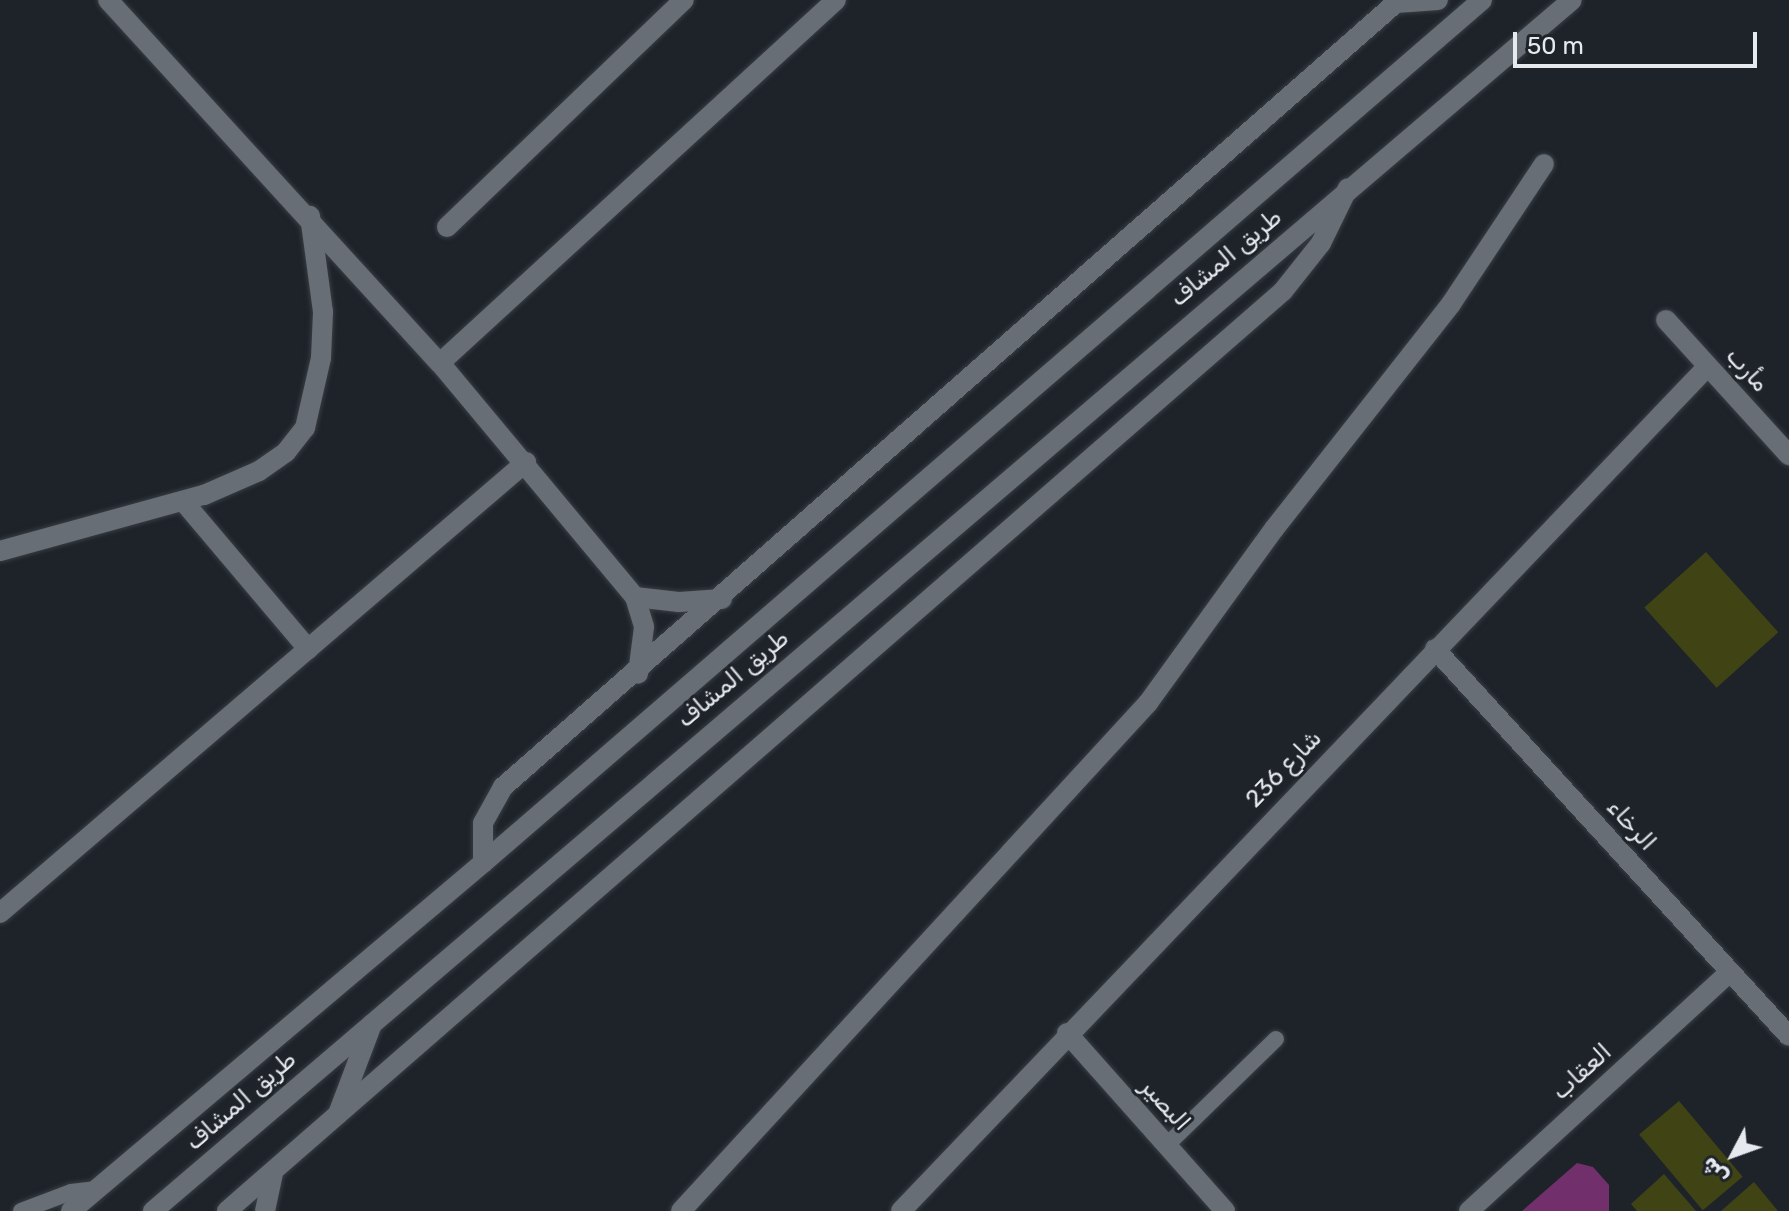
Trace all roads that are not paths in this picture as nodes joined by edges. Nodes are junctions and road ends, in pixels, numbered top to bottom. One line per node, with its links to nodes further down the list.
1 (108, 0): 10 (street)
2 (684, 0): 11 (street)
3 (836, 0): 13 (street)
4 (1438, 0): 7 (street)
5 (1482, 0): 24 (street, طريق المشاف)
6 (1572, 0): 9 (street, طريق المشاف)
7 (1397, 2): 20 (street)
8 (1544, 164): 40 (street)
9 (1348, 188): 27 (street, طريق المشاف); 31 (street, طريق المشاف)
10 (310, 216): 13 (street); 17 (street)
11 (447, 227)
12 (1666, 320): 14 (street, مأرب)
13 (440, 363): 16 (street)
14 (1708, 366): 15 (street, مأرب); 22 (street, شارع 236)
15 (1789, 455)
16 (526, 462): 19 (street); 21 (street)
17 (183, 501): 18 (street); 21 (street)
18 (0, 551)
19 (635, 597): 20 (street); 23 (street)
20 (722, 599): 23 (street)
21 (308, 649): 25 (street)
22 (1435, 649): 26 (street, الرخاء); 28 (street, شارع 236)
23 (638, 674): 24 (street)
24 (483, 863): 34 (street, طريق المشاف)
25 (0, 913)
26 (1730, 972): 29 (street, الرخاء); 43 (street, العقاب)
27 (372, 1022): 31 (street); 37 (street, طريق المشاف)
28 (1067, 1033): 32 (street, البصير); 41 (street, شارع 236)
29 (1789, 1036)
30 (1276, 1039): 32 (lane)
31 (338, 1114): 33 (street, طريق المشاف)
32 (1167, 1145): 42 (street, البصير)
33 (274, 1171): 38 (street, طريق المشاف); 39 (street)
34 (97, 1189): 35 (lane); 36 (street, طريق المشاف)
35 (21, 1211)
36 (71, 1211)
37 (153, 1211)
38 (227, 1211)
39 (265, 1211)
40 (681, 1211)
41 (901, 1211)
42 (1225, 1211)
43 (1469, 1211)

